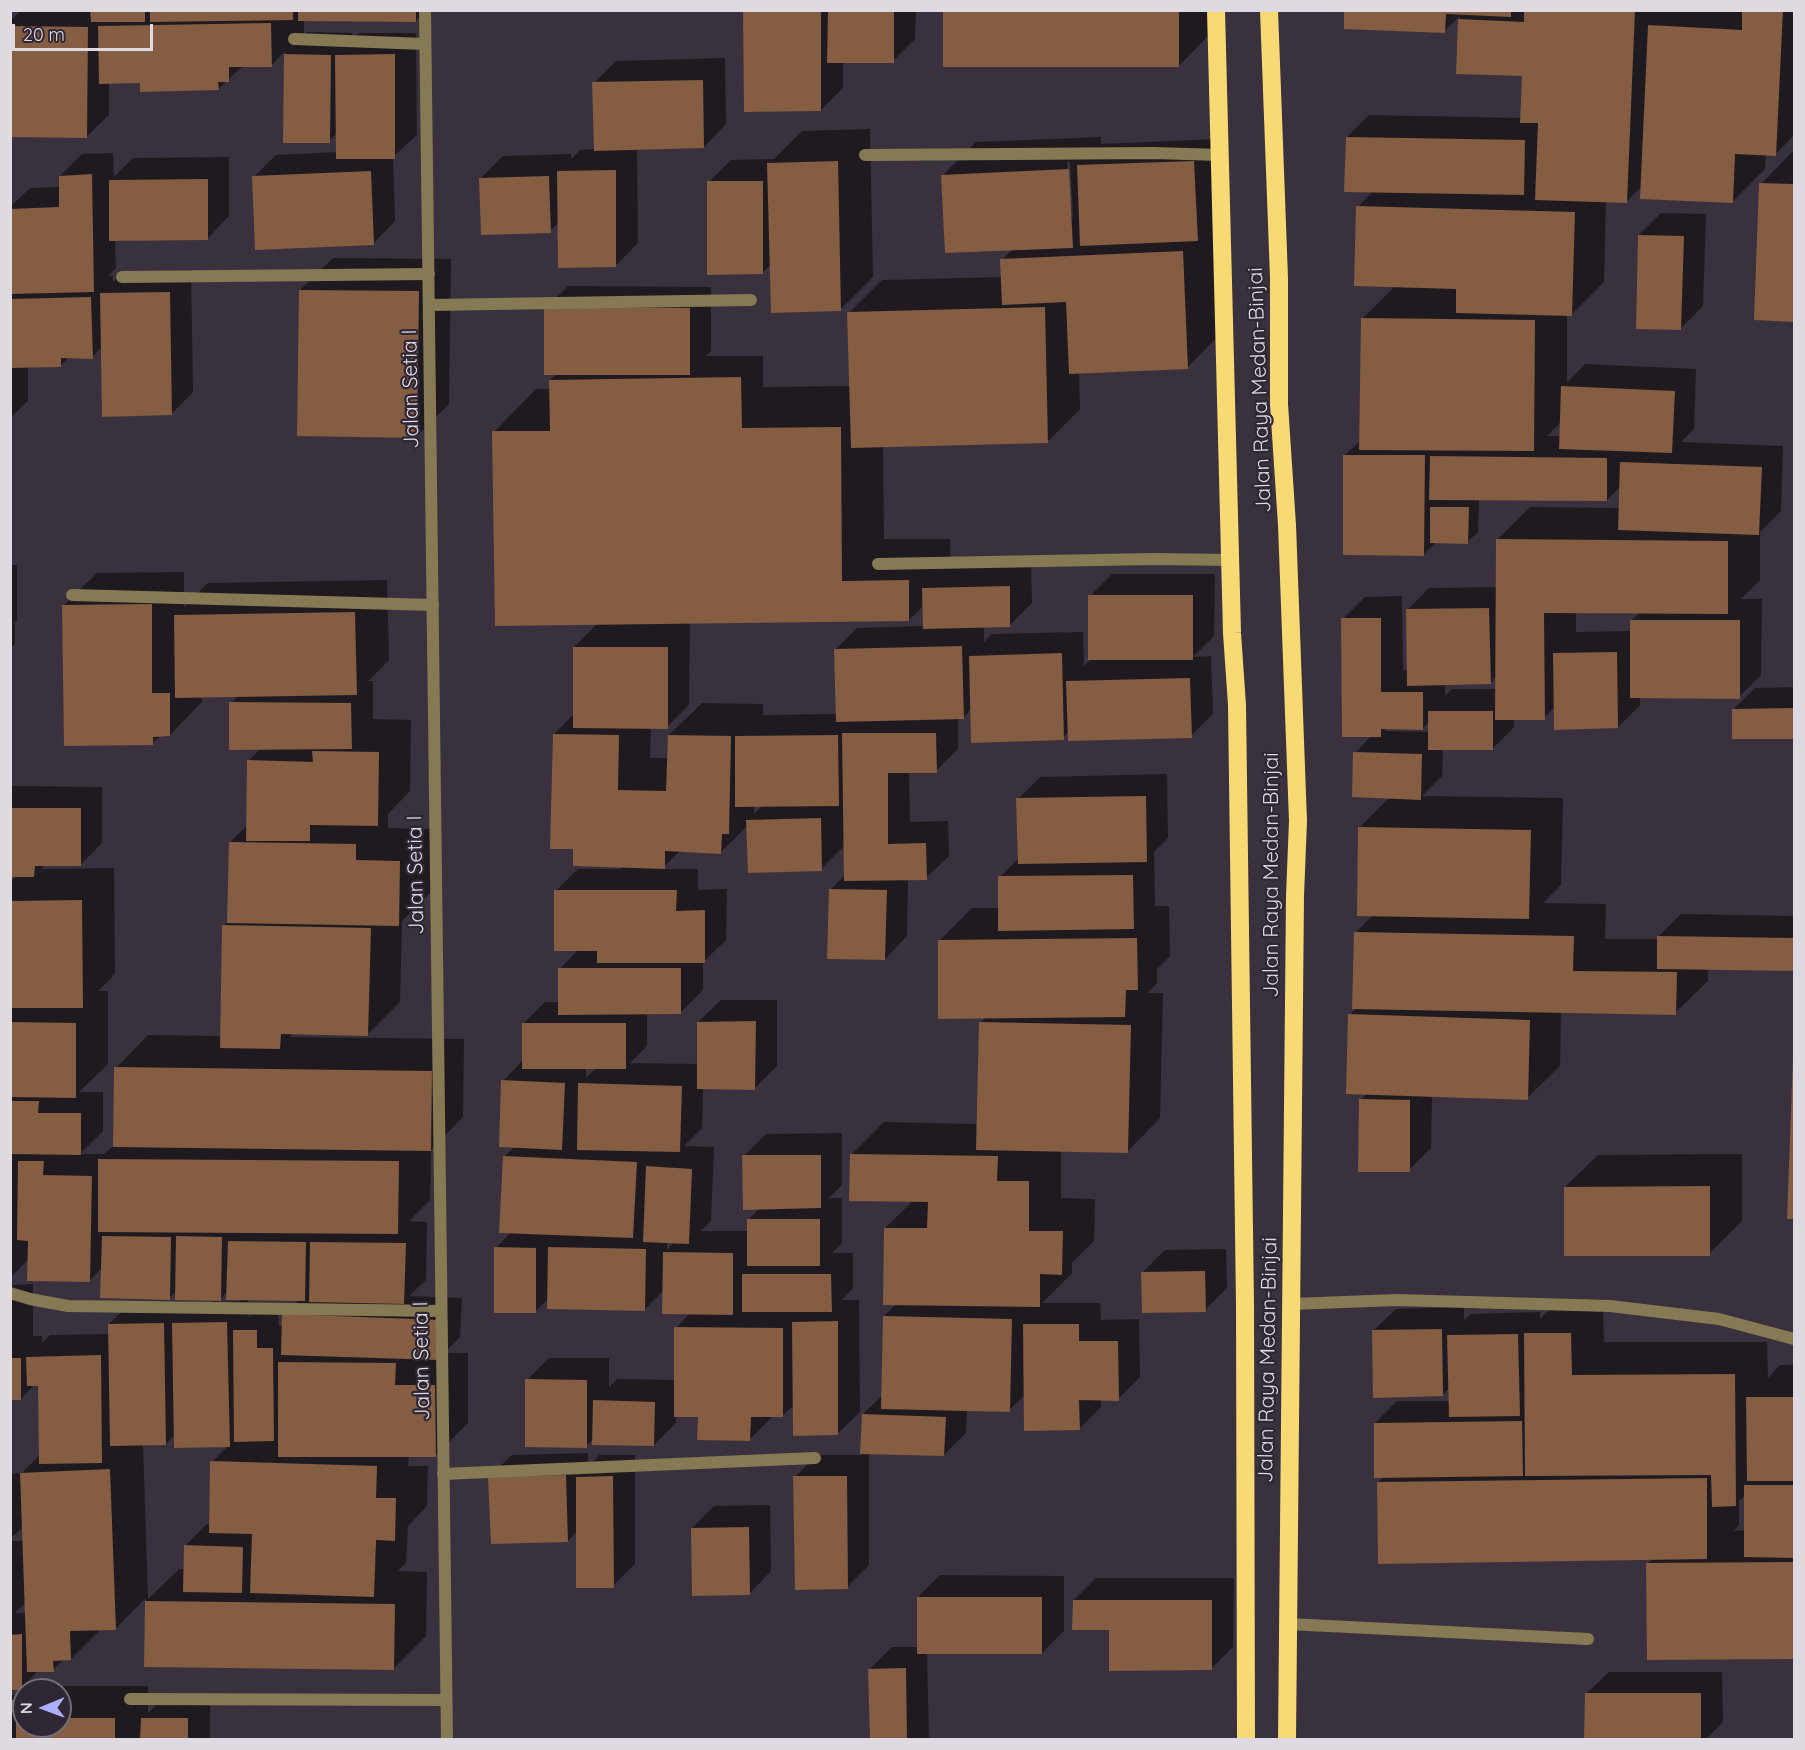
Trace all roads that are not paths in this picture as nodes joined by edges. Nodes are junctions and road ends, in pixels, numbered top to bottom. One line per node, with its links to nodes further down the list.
1 (425, 10): 5 (street, Jalan Setia I)
2 (1216, 10): 7 (highway, Jalan Raya Medan-Binjai)
3 (1269, 10): 17 (highway, Jalan Raya Medan-Binjai)
4 (294, 39): 5 (street)
5 (425, 44): 8 (street, Jalan Setia I)
6 (865, 155): 7 (street)
7 (1221, 155): 12 (highway, Jalan Raya Medan-Binjai)
8 (429, 274): 9 (street); 11 (street, Jalan Setia I)
9 (122, 277)
10 (751, 300): 11 (street)
11 (429, 305): 15 (street, Jalan Setia I)
12 (1231, 560): 13 (street); 27 (highway, Jalan Raya Medan-Binjai)
13 (878, 564)
14 (72, 595): 15 (street)
15 (433, 605): 18 (street, Jalan Setia I)
16 (10, 1293): 18 (street)
17 (1291, 1304): 19 (street); 22 (highway, Jalan Raya Medan-Binjai)
18 (441, 1311): 21 (street, Jalan Setia I)
19 (1794, 1339)
20 (815, 1458): 21 (street)
21 (443, 1474): 25 (street, Jalan Setia I)
22 (1288, 1624): 23 (street); 28 (highway, Jalan Raya Medan-Binjai)
23 (1588, 1639)
24 (130, 1700): 25 (street)
25 (446, 1700): 26 (street, Jalan Setia I)
26 (447, 1740)
27 (1246, 1740)
28 (1287, 1740)

